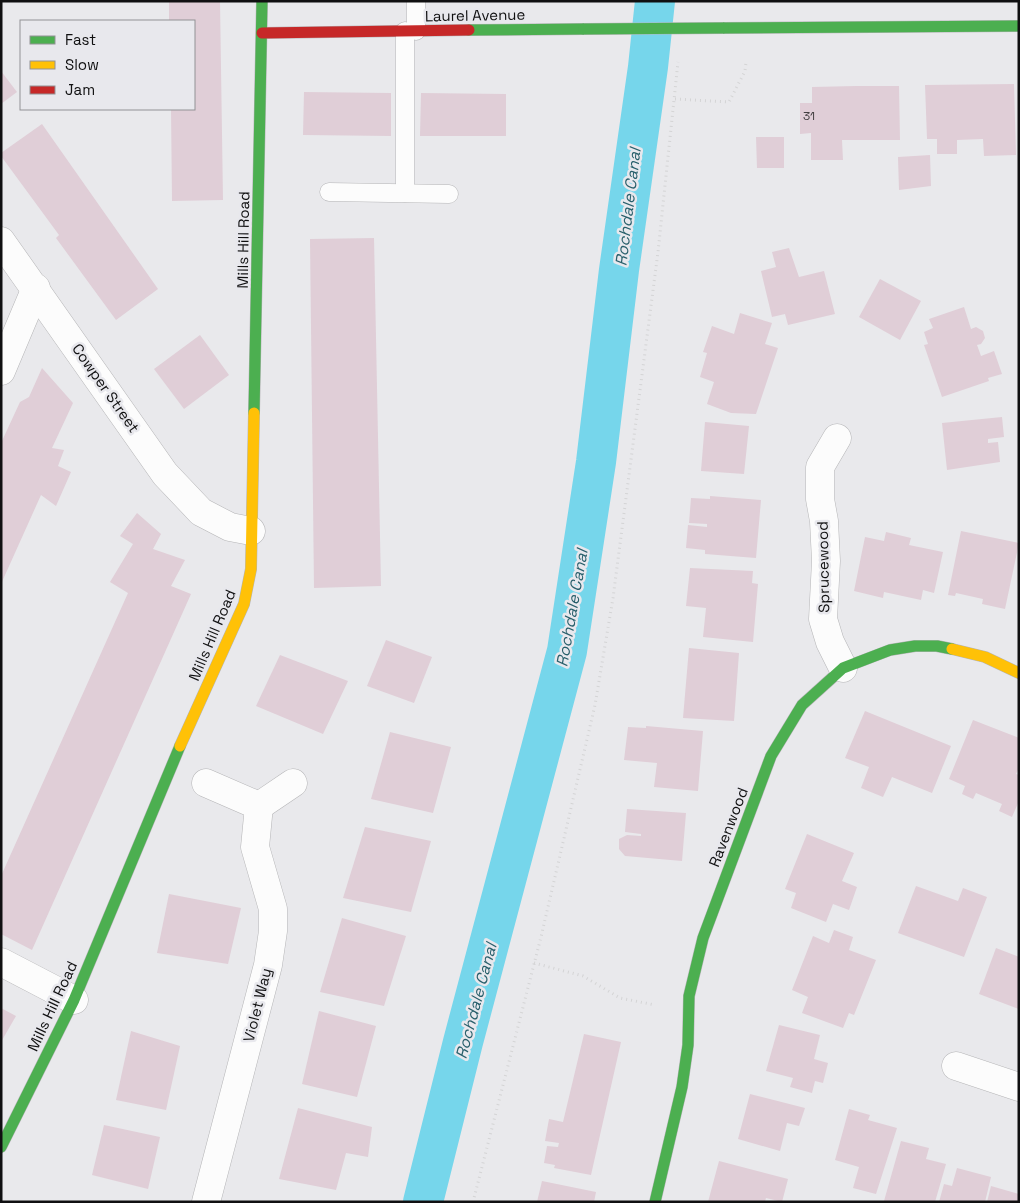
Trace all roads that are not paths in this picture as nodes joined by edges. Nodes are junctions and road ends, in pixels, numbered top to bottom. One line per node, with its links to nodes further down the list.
1 (262, 1): 5 (street, Mills Hill Road)
2 (416, 1): 4 (lane)
3 (1019, 26): 4 (street, Laurel Avenue, bridge)
4 (410, 31): 5 (street, Laurel Avenue); 7 (lane)
5 (262, 33): 13 (street, Mills Hill Road)
6 (329, 192): 7 (lane)
7 (405, 193): 8 (lane)
8 (449, 194)
9 (1, 241): 10 (street, Cowper Street)
10 (36, 288): 11 (street); 13 (street, Cowper Street)
11 (1, 371)
12 (837, 438): 14 (street, Sprucewood)
13 (251, 531): 20 (street, Mills Hill Road)
14 (843, 668): 15 (street, Ravenwood); 25 (street, Ravenwood)
15 (1019, 673)
16 (206, 783): 18 (street)
17 (293, 783): 18 (street)
18 (259, 806): 24 (street, Violet Way)
19 (1, 962): 20 (street)
20 (74, 1000): 23 (street, Mills Hill Road)
21 (956, 1066): 22 (street)
22 (1019, 1087)
23 (1, 1147)
24 (206, 1202)
25 (655, 1202)

